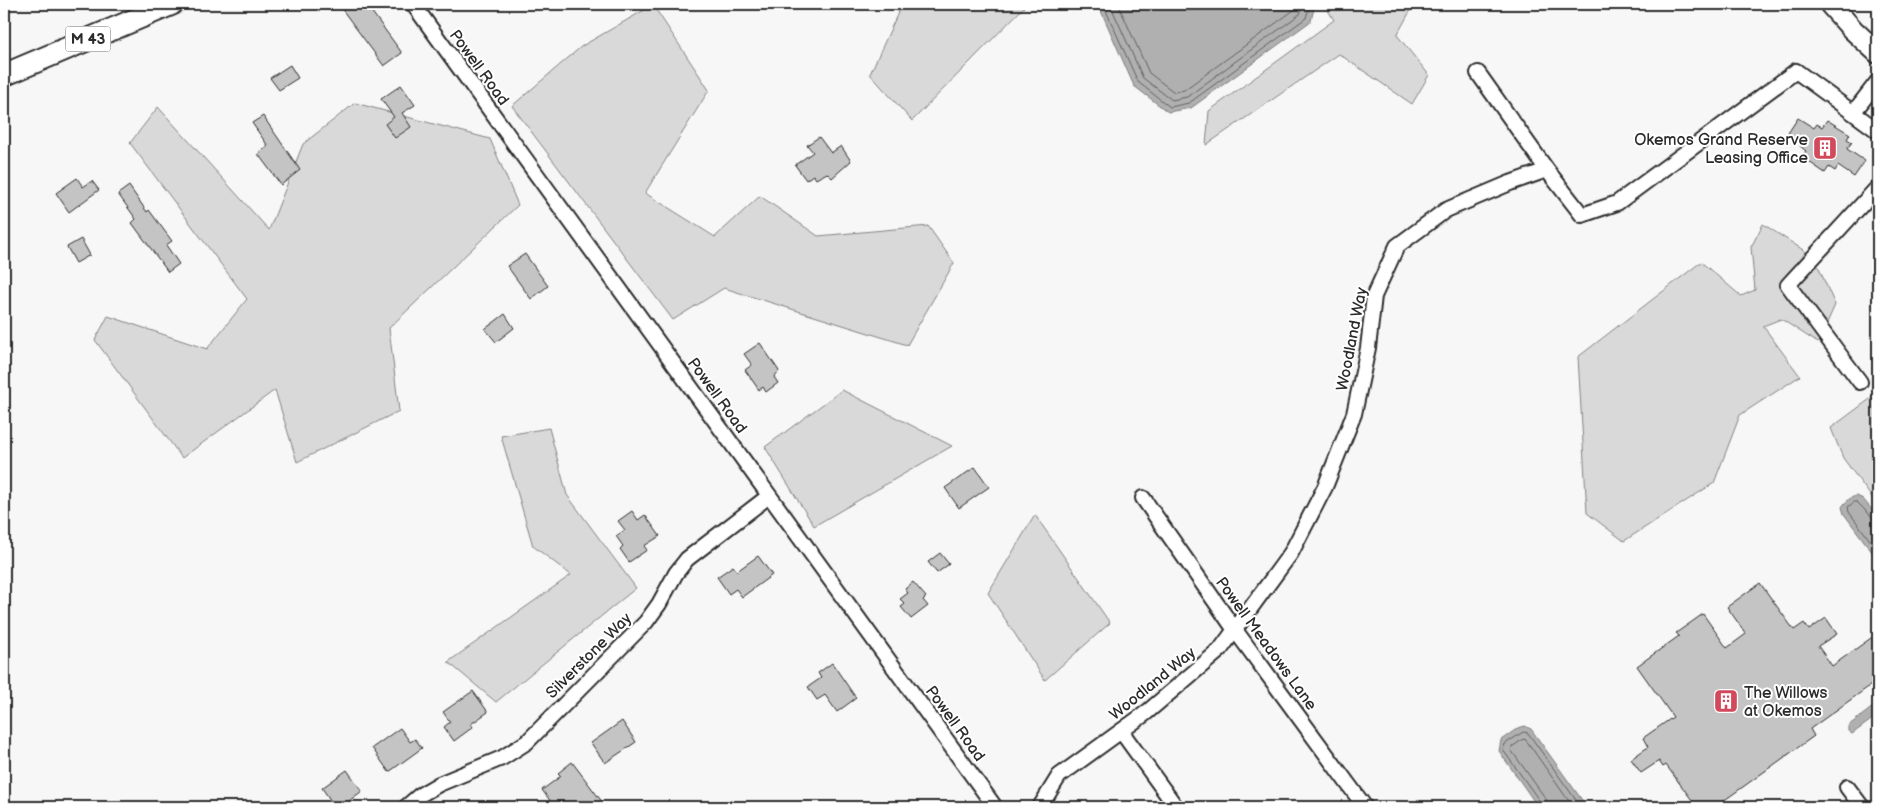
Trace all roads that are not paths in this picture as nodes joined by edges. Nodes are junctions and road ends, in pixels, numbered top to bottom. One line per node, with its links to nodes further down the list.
1 (172, 4): 6 (main road, M 43)
2 (413, 4): 13 (street, Powell Road)
3 (1830, 4): 4 (street)
4 (1878, 53)
5 (1478, 73): 10 (street)
6 (4, 75)
7 (1878, 81): 8 (street)
8 (1853, 113): 9 (street); 10 (street)
9 (1878, 131)
10 (1547, 170): 15 (street, Woodland Way)
11 (1878, 187): 12 (street)
12 (1860, 382)
13 (769, 496): 18 (street, Silverstone Way); 19 (street, Powell Road)
14 (1143, 498): 15 (street, Powell Meadows Lane)
15 (1235, 630): 16 (street, Woodland Way); 22 (street, Powell Meadows Lane)
16 (1121, 731): 20 (street, Woodland Way); 21 (street)
17 (1847, 787): 23 (street)
18 (406, 807)
19 (995, 807)
20 (1040, 807)
21 (1176, 807)
22 (1365, 807)
23 (1862, 807)

